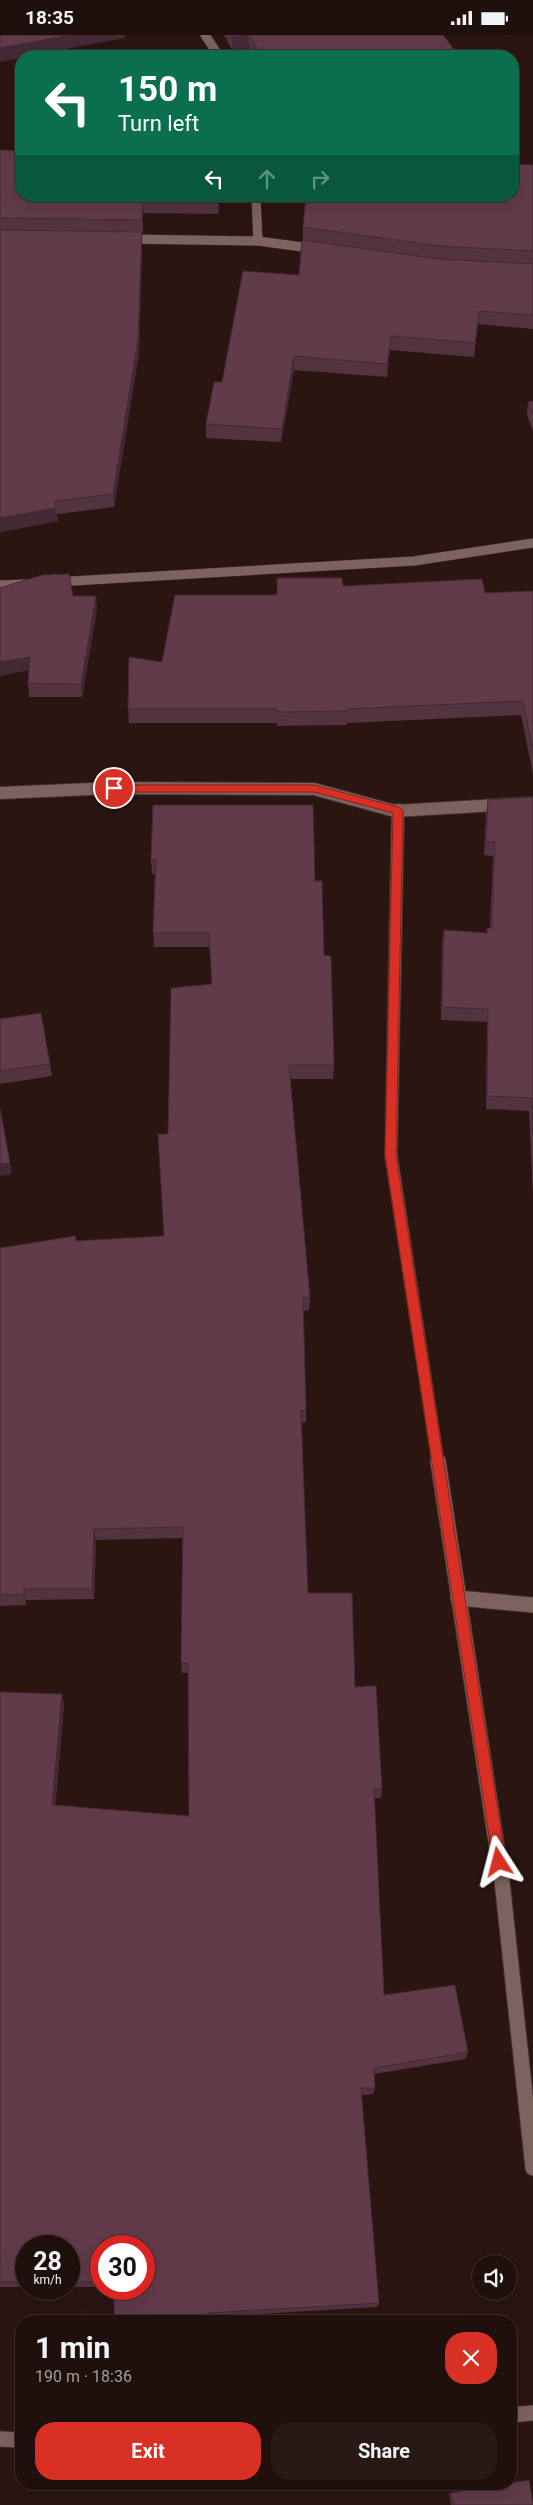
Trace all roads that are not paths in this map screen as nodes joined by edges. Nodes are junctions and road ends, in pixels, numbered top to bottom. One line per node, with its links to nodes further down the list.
1 (205, 35): 2 (street)
2 (215, 50)
3 (256, 202): 5 (street)
4 (119, 239): 5 (street)
5 (258, 241): 6 (street)
6 (324, 250)
7 (533, 543): 8 (street)
8 (0, 585)
9 (0, 793): 11 (street)
10 (533, 803): 11 (street)
11 (398, 810): 12 (street)
12 (458, 1598): 13 (street); 14 (street)
13 (533, 1605)
14 (533, 2168)
15 (533, 2413): 16 (street)
16 (517, 2414)
17 (0, 2439): 18 (street)
18 (15, 2440)

